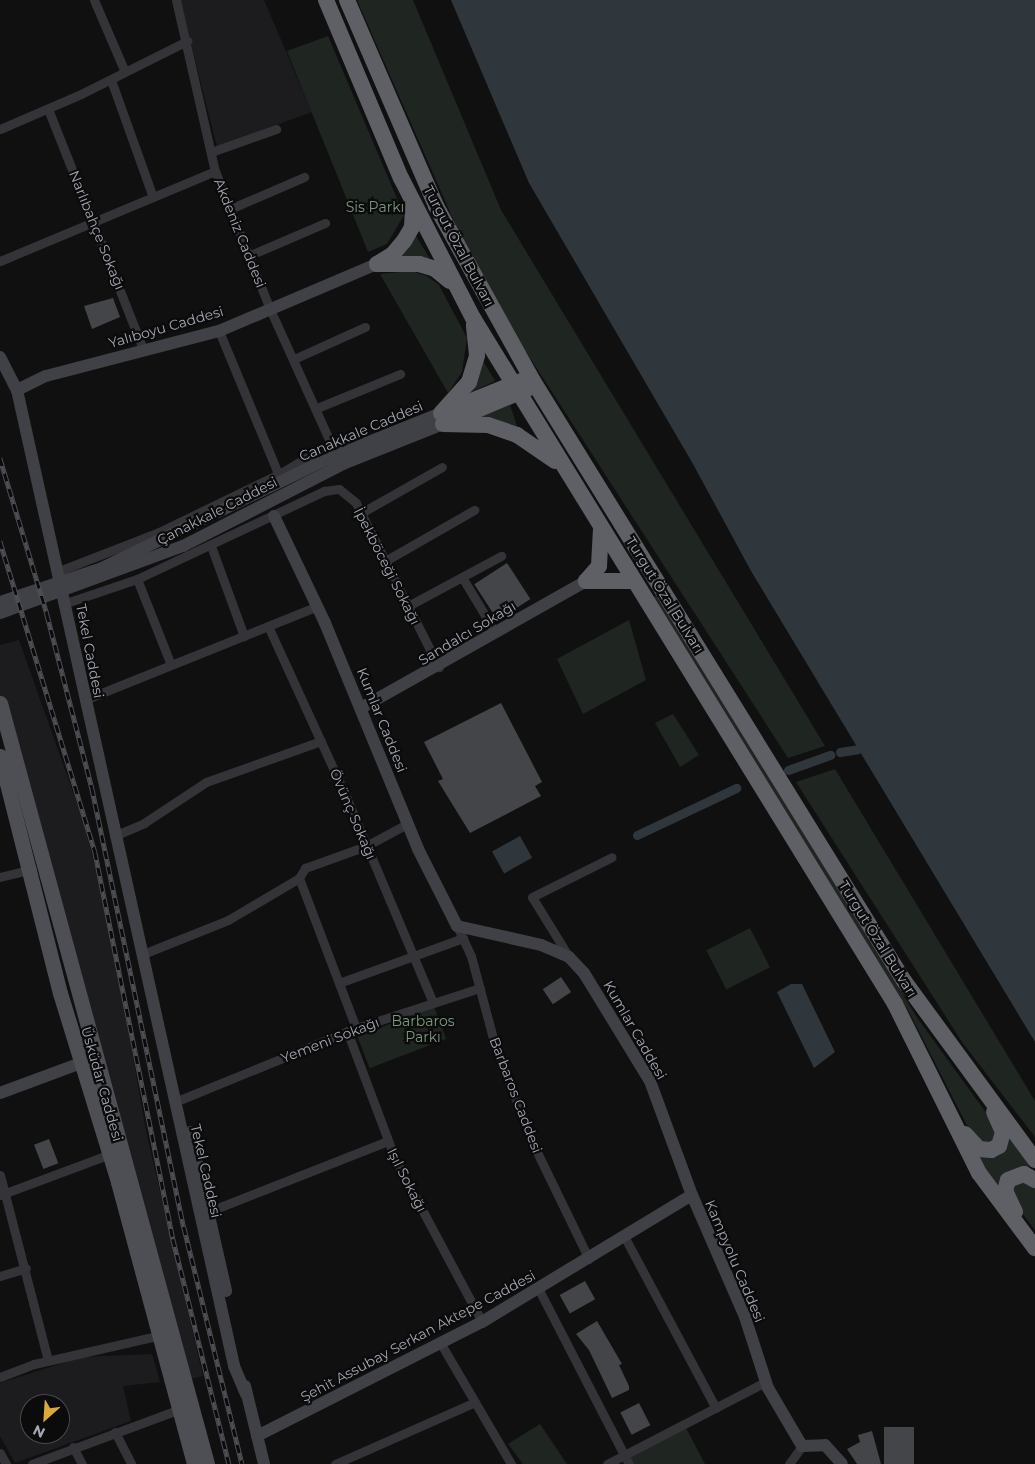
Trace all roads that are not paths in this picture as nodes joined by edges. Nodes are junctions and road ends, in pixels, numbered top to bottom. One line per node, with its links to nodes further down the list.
1 (176, 0): 5 (street, Akdeniz Caddesi)
2 (326, 0): 15 (highway, Turgut Özal Bulvarı)
3 (347, 0): 31 (highway, Turgut Özal Bulvarı)
4 (97, 1): 6 (street)
5 (186, 41): 6 (street); 11 (street, Akdeniz Caddesi)
6 (125, 72): 7 (street)
7 (111, 80): 8 (street); 14 (street)
8 (48, 109): 9 (street); 17 (street, Narlıbahçe Sokağı)
9 (0, 128)
10 (276, 129): 11 (street)
11 (214, 151): 12 (street, Akdeniz Caddesi)
12 (215, 172): 14 (street); 16 (street, Akdeniz Caddesi)
13 (304, 177): 16 (street)
14 (153, 197): 17 (street)
15 (412, 201): 21 (highway); 22 (highway, Turgut Özal Bulvarı)
16 (230, 209): 19 (street, Akdeniz Caddesi)
17 (95, 222): 20 (street); 27 (street, Narlıbahçe Sokağı)
18 (325, 223): 19 (street)
19 (248, 256): 23 (street, Akdeniz Caddesi)
20 (0, 261)
21 (378, 264): 22 (highway); 23 (street, Yalıboyu Caddesi)
22 (458, 292): 24 (highway, Turgut Özal Bulvarı)
23 (269, 307): 26 (street, Yalıboyu Caddesi); 29 (street, Akdeniz Caddesi)
24 (473, 318): 32 (highway, Turgut Özal Bulvarı); 35 (highway)
25 (365, 327): 29 (street)
26 (219, 331): 27 (street, Yalıboyu Caddesi); 40 (street)
27 (144, 351): 33 (street, Yalıboyu Caddesi)
28 (0, 357): 33 (street, Tekel Caddesi)
29 (294, 359): 34 (street, Akdeniz Caddesi)
30 (400, 374): 34 (street)
31 (533, 381): 32 (highway); 87 (highway, Turgut Özal Bulvarı)
32 (516, 389): 35 (highway); 39 (highway, Turgut Özal Bulvarı)
33 (17, 390): 49 (street, Tekel Caddesi)
34 (317, 408): 36 (street, Akdeniz Caddesi)
35 (442, 419): 37 (street, Canakkale Caddesi); 39 (highway); 41 (street, Çanakkale Caddesi)
36 (331, 443): 37 (street, Akdeniz Caddesi); 40 (street)
37 (336, 455): 40 (street, Canakkale Caddesi)
38 (442, 467): 43 (street)
39 (564, 469): 45 (highway, Turgut Özal Bulvarı)
40 (280, 479): 41 (street, Canakkale Caddesi); 49 (street)
41 (267, 497): 54 (street, Çanakkale Caddesi); 58 (street, Çanakkale Caddesi)
42 (474, 510): 48 (street)
43 (361, 513): 44 (street, İpekböceği Sokağı); 48 (street, İpekböceği Sokağı)
44 (274, 516): 46 (street, İpekböceği Sokağı); 56 (street, Kumlar Caddesi)
45 (600, 526): 52 (highway); 53 (highway, Turgut Özal Bulvarı)
46 (211, 546): 51 (street, İpekböceği Sokağı); 61 (street)
47 (501, 556): 50 (street)
48 (385, 561): 57 (street, İpekböceği Sokağı)
49 (59, 571): 55 (street, Tekel Caddesi)
50 (462, 577): 57 (street); 60 (street)
51 (137, 579): 55 (street, İpekböceği Sokağı); 62 (street)
52 (586, 581): 53 (highway); 60 (street, Sandalcı Sokağı)
53 (634, 581): 90 (highway, Turgut Özal Bulvarı)
54 (0, 602)
55 (66, 603): 64 (street, Tekel Caddesi)
56 (318, 606): 59 (street); 66 (street, Kumlar Caddesi)
57 (408, 606): 63 (street, İpekböceği Sokağı)
58 (0, 613)
59 (268, 626): 61 (street); 67 (street, Övünç Sokağı)
60 (495, 632): 63 (street, Sandalcı Sokağı)
61 (244, 636): 62 (street)
62 (171, 665): 64 (street)
63 (439, 667): 66 (street, Sandalcı Sokağı)
64 (84, 700): 71 (street, Tekel Caddesi)
65 (0, 703): 74 (main road, Üsküdar Caddesi)
66 (362, 708): 70 (street, Kumlar Caddesi)
67 (321, 741): 71 (street); 72 (street, Övünç Sokağı)
68 (0, 756): 69 (main road, Üsküdar Caddesi)
69 (4, 785): 74 (main road, Üsküdar Caddesi)
70 (408, 824): 72 (street); 77 (street, Kumlar Caddesi)
71 (114, 836): 78 (street, Tekel Caddesi)
72 (366, 846): 76 (street); 79 (street, Övünç Sokağı)
73 (612, 857): 80 (street)
74 (36, 869): 75 (street); 86 (main road, Üsküdar Caddesi)
75 (0, 878)
76 (300, 878): 78 (street); 81 (street)
77 (462, 931): 79 (street); 80 (street, Kumlar Caddesi); 82 (street, Barbaros Caddesi)
78 (143, 954): 89 (street, Tekel Caddesi); 111 (street, Tekel Caddesi)
79 (412, 957): 81 (street); 83 (street, Övünç Sokağı)
80 (569, 957): 97 (street, Kumlar Caddesi)
81 (340, 983): 84 (street)
82 (480, 988): 83 (street, Yemeni Sokağı); 101 (street, Barbaros Caddesi)
83 (433, 1004): 84 (street, Yemeni Sokağı)
84 (356, 1028): 85 (street, Yemeni Sokağı)
85 (347, 1031): 89 (street, Yemeni Sokağı); 91 (street, Işıl Sokağı)
86 (88, 1060): 88 (street); 92 (main road, Üsküdar Caddesi); 106 (main road, Üsküdar Caddesi)
87 (986, 1091): 90 (highway); 93 (highway, Turgut Özal Bulvarı)
88 (0, 1093)
89 (182, 1099): 98 (street, Tekel Caddesi)
90 (951, 1117): 100 (highway, Turgut Özal Bulvarı)
91 (388, 1141): 98 (street); 105 (street, Işıl Sokağı)
92 (110, 1154): 96 (street); 106 (main road, Üsküdar Caddesi)
93 (1035, 1160)
94 (0, 1175): 96 (street)
95 (1035, 1180): 100 (highway)
96 (3, 1194): 102 (street)
97 (692, 1195): 99 (street, Şehit Assubay Serkan Aktepe Caddesi); 110 (street, Kampyolu Caddesi)
98 (210, 1211): 111 (street, Tekel Caddesi)
99 (624, 1236): 101 (street, Şehit Assubay Serkan Aktepe Caddesi); 113 (street)
100 (1031, 1243)
101 (589, 1259): 104 (street, Şehit Assubay Serkan Aktepe Caddesi)
102 (26, 1268): 103 (street); 108 (street)
103 (0, 1276)
104 (539, 1290): 105 (street, Şehit Assubay Serkan Aktepe Caddesi); 120 (street)
105 (482, 1322): 107 (street, Şehit Assubay Serkan Aktepe Caddesi)
106 (165, 1334): 108 (street); 114 (main road, Üsküdar Caddesi); 126 (main road, Üsküdar Caddesi)
107 (441, 1344): 112 (street); 116 (street, Şehit Assubay Serkan Aktepe Caddesi)
108 (48, 1361): 109 (street)
109 (0, 1377)
110 (765, 1382): 113 (street); 117 (street, Kampyolu Caddesi)
111 (246, 1394): 116 (street, Tekel Caddesi)
112 (475, 1402): 128 (street); 129 (street)
113 (716, 1408): 120 (street)
114 (180, 1409): 115 (street); 125 (main road, Üsküdar Caddesi)
115 (115, 1432): 118 (street); 124 (street)
116 (257, 1436): 127 (street, Tekel Caddesi)
117 (802, 1446): 132 (street); 133 (street)
118 (73, 1447): 122 (street); 123 (street)
119 (0, 1453): 121 (street)
120 (623, 1454): 130 (street); 131 (street)
121 (6, 1464)
122 (32, 1464)
123 (82, 1464)
124 (131, 1464)
125 (194, 1464)
126 (207, 1464)
127 (264, 1464)
128 (335, 1464)
129 (511, 1464)
130 (607, 1464)
131 (629, 1464)
132 (789, 1464)
133 (842, 1464)

